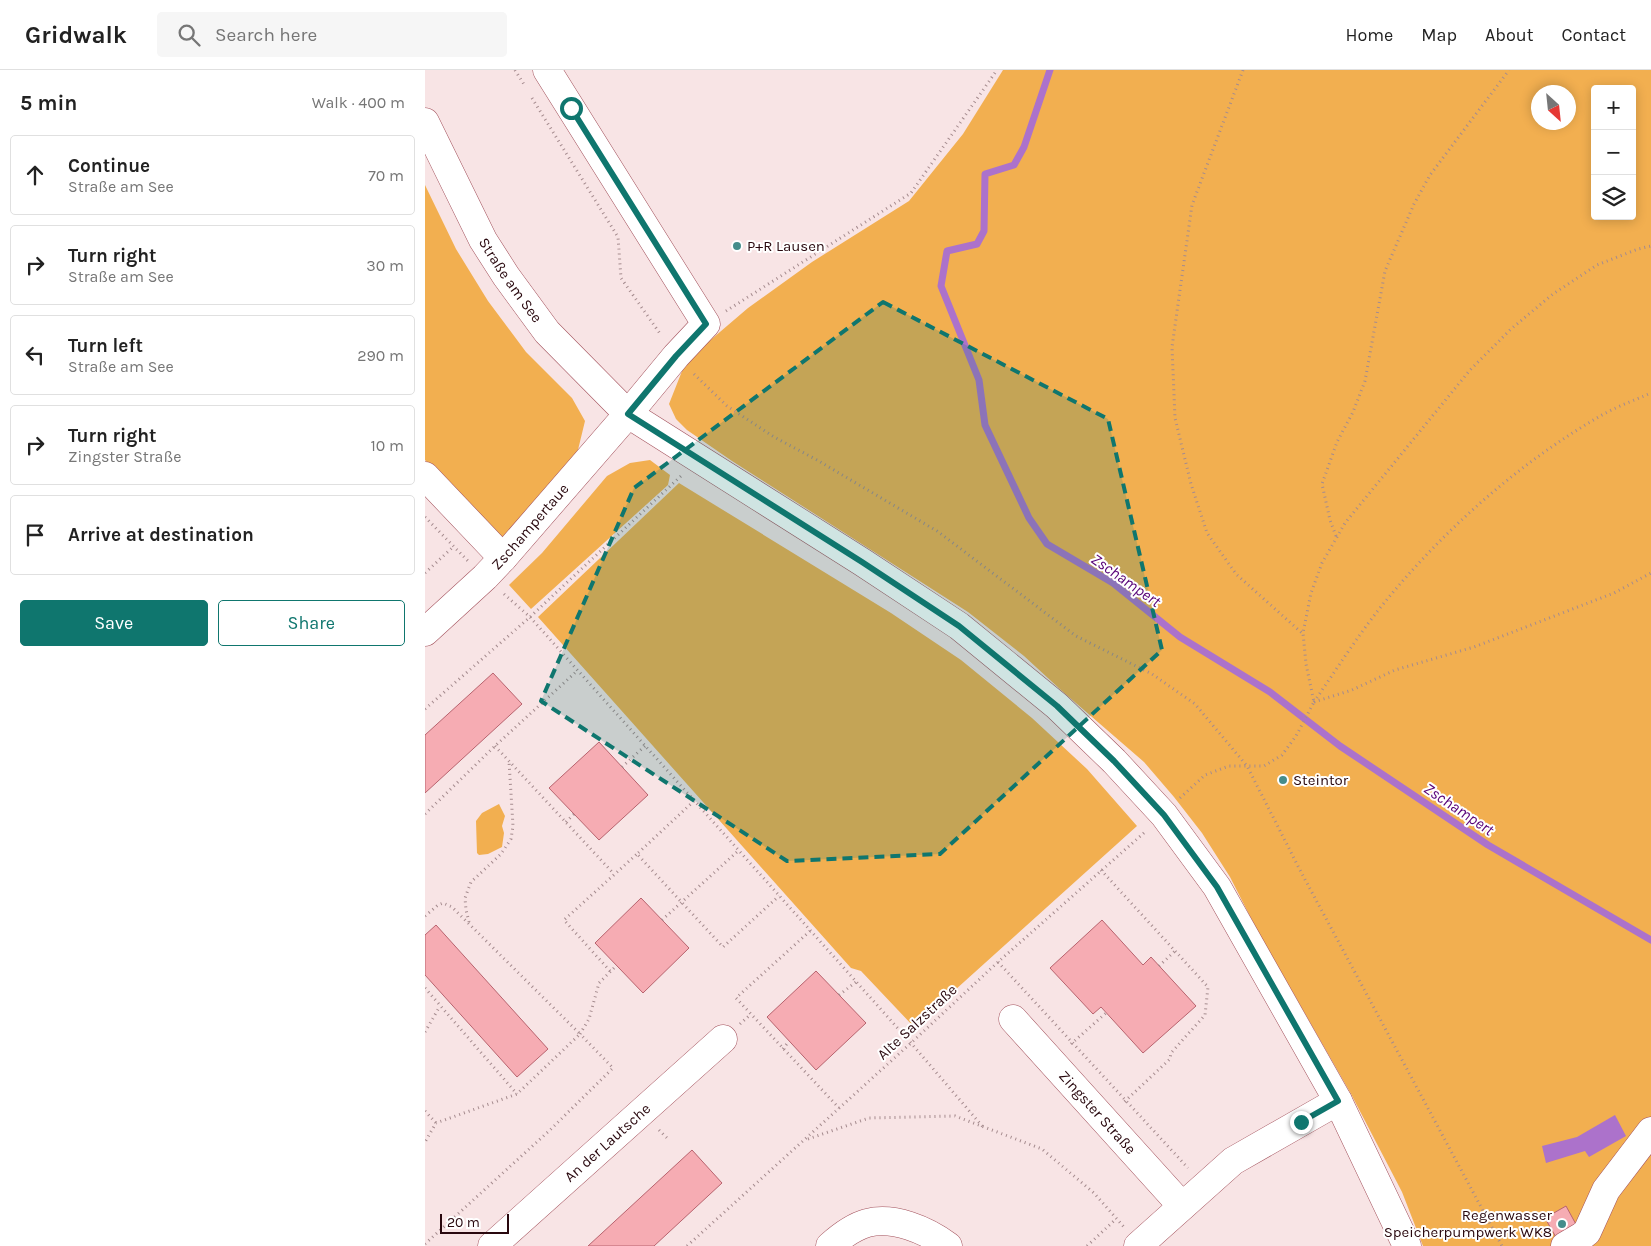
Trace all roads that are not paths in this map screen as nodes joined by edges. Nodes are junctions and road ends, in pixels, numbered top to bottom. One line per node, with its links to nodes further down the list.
1 (547, 70): 3 (main road)
2 (425, 122): 3 (main road, Straße am See)
3 (628, 414): 5 (main road, Zschampertaue); 9 (main road, Straße am See)
4 (425, 476): 5 (main road)
5 (503, 558): 6 (main road, Zschampertaue)
6 (425, 632)
7 (1013, 1019): 11 (main road, Zingster Straße)
8 (723, 1039): 13 (main road, An der Lautsche)
9 (1338, 1101): 11 (main road); 16 (main road, Straße am See)
10 (1651, 1131): 17 (main road)
11 (1182, 1206): 12 (main road)
12 (1139, 1245)
13 (492, 1246)
14 (830, 1246): 15 (main road)
15 (948, 1246)
16 (1407, 1246)
17 (1565, 1246)

